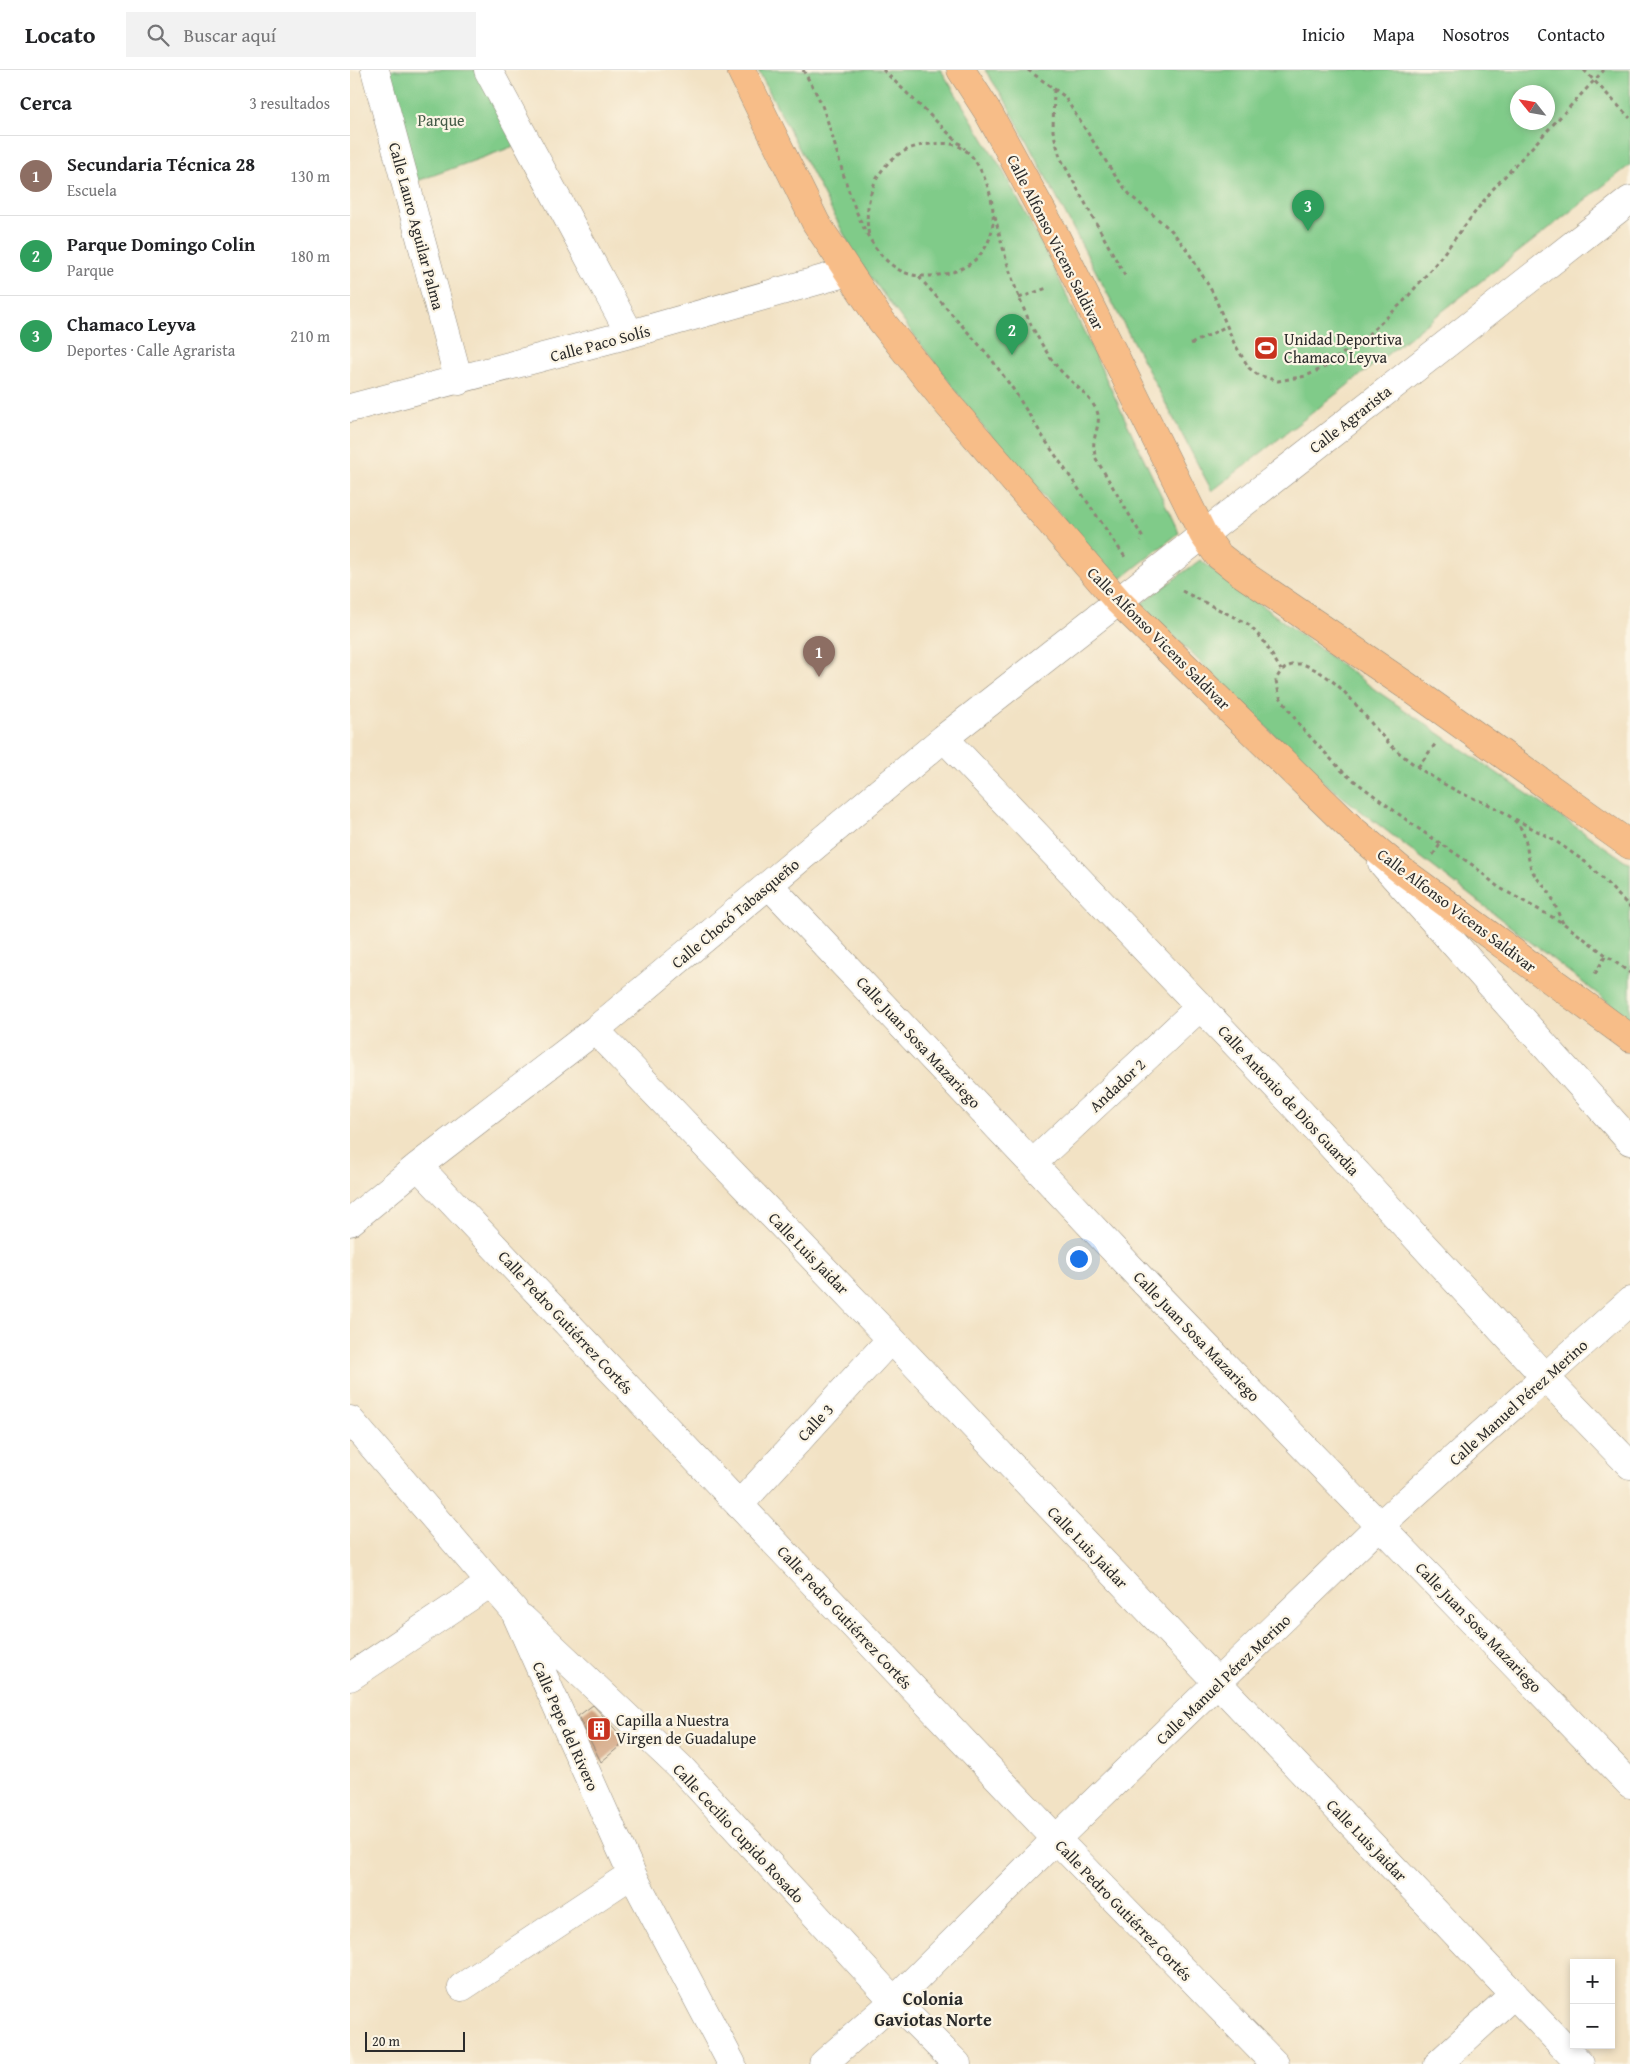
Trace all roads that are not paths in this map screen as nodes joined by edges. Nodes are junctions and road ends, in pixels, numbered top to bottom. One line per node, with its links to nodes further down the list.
1 (375, 70): 8 (street, Calle Lauro Aguilar Palma)
2 (488, 70): 7 (street)
3 (741, 70): 6 (main road, Calle Alfonso Vicens Saldivar)
4 (961, 70): 10 (main road, Calle Alfonso Vicens Saldivar)
5 (1630, 200): 10 (street, Calle Agrarista)
6 (848, 272): 7 (street, Calle Paco Solís); 11 (main road, Calle Alfonso Vicens Saldivar)
7 (630, 334): 8 (street, Calle Paco Solís)
8 (459, 381): 9 (street, Calle Paco Solís)
9 (350, 408)
10 (1203, 534): 11 (street, Calle Agrarista); 14 (main road, Calle Alfonso Vicens Saldivar)
11 (1119, 602): 12 (street, Calle Chocó Tabasqueño); 13 (main road, Calle Alfonso Vicens Saldivar)
12 (944, 738): 15 (street, Calle Chocó Tabasqueño); 16 (street, Calle Antonio de Dios Guardia)
13 (1352, 830): 18 (main road, Calle Alfonso Vicens Saldivar); 19 (street)
14 (1630, 845)
15 (769, 885): 17 (street, Calle Chocó Tabasqueño); 20 (street, Calle Juan Sosa Mazariego)
16 (1201, 1006): 20 (street, Andador 2); 25 (street, Calle Antonio de Dios Guardia)
17 (595, 1030): 21 (street, Calle Chocó Tabasqueño); 24 (street, Calle Luis Jaidar)
18 (1630, 1038)
19 (1630, 1141)
20 (1033, 1163): 29 (street, Calle Juan Sosa Mazariego)
21 (418, 1166): 22 (street, Calle Chocó Tabasqueño); 28 (street, Calle Pedro Gutiérrez Cortés)
22 (350, 1222)
23 (1630, 1302): 25 (street, Calle Manuel Pérez Merino)
24 (891, 1339): 28 (street, Calle 3); 33 (street, Calle Luis Jaidar)
25 (1545, 1378): 27 (street, Calle Antonio de Dios Guardia); 29 (street, Calle Manuel Pérez Merino)
26 (350, 1420): 30 (street, Calle Pepe del Rivero)
27 (1630, 1465)
28 (739, 1505): 35 (street, Calle Pedro Gutiérrez Cortés)
29 (1380, 1525): 33 (street, Calle Manuel Pérez Merino); 34 (street, Calle Juan Sosa Mazariego)
30 (489, 1584): 31 (street, Calle Pepe del Rivero); 32 (street)
31 (514, 1610): 36 (street, Calle Pepe del Rivero); 39 (street, Calle Cecilio Cupido Rosado)
32 (350, 1677)
33 (1219, 1683): 35 (street, Calle Manuel Pérez Merino); 38 (street, Calle Luis Jaidar)
34 (1630, 1784)
35 (1056, 1839): 39 (street, Calle Manuel Pérez Merino); 43 (street, Calle Pedro Gutiérrez Cortés)
36 (632, 1874): 37 (street); 40 (street, Calle Pepe del Rivero)
37 (462, 1987)
38 (1514, 1994): 44 (street); 45 (street, Calle Luis Jaidar)
39 (894, 2001): 41 (street, Calle Manuel Pérez Merino); 42 (street, Calle Cecilio Cupido Rosado)
40 (732, 2064)
41 (823, 2064)
42 (957, 2064)
43 (1275, 2064)
44 (1438, 2064)
45 (1580, 2064)

